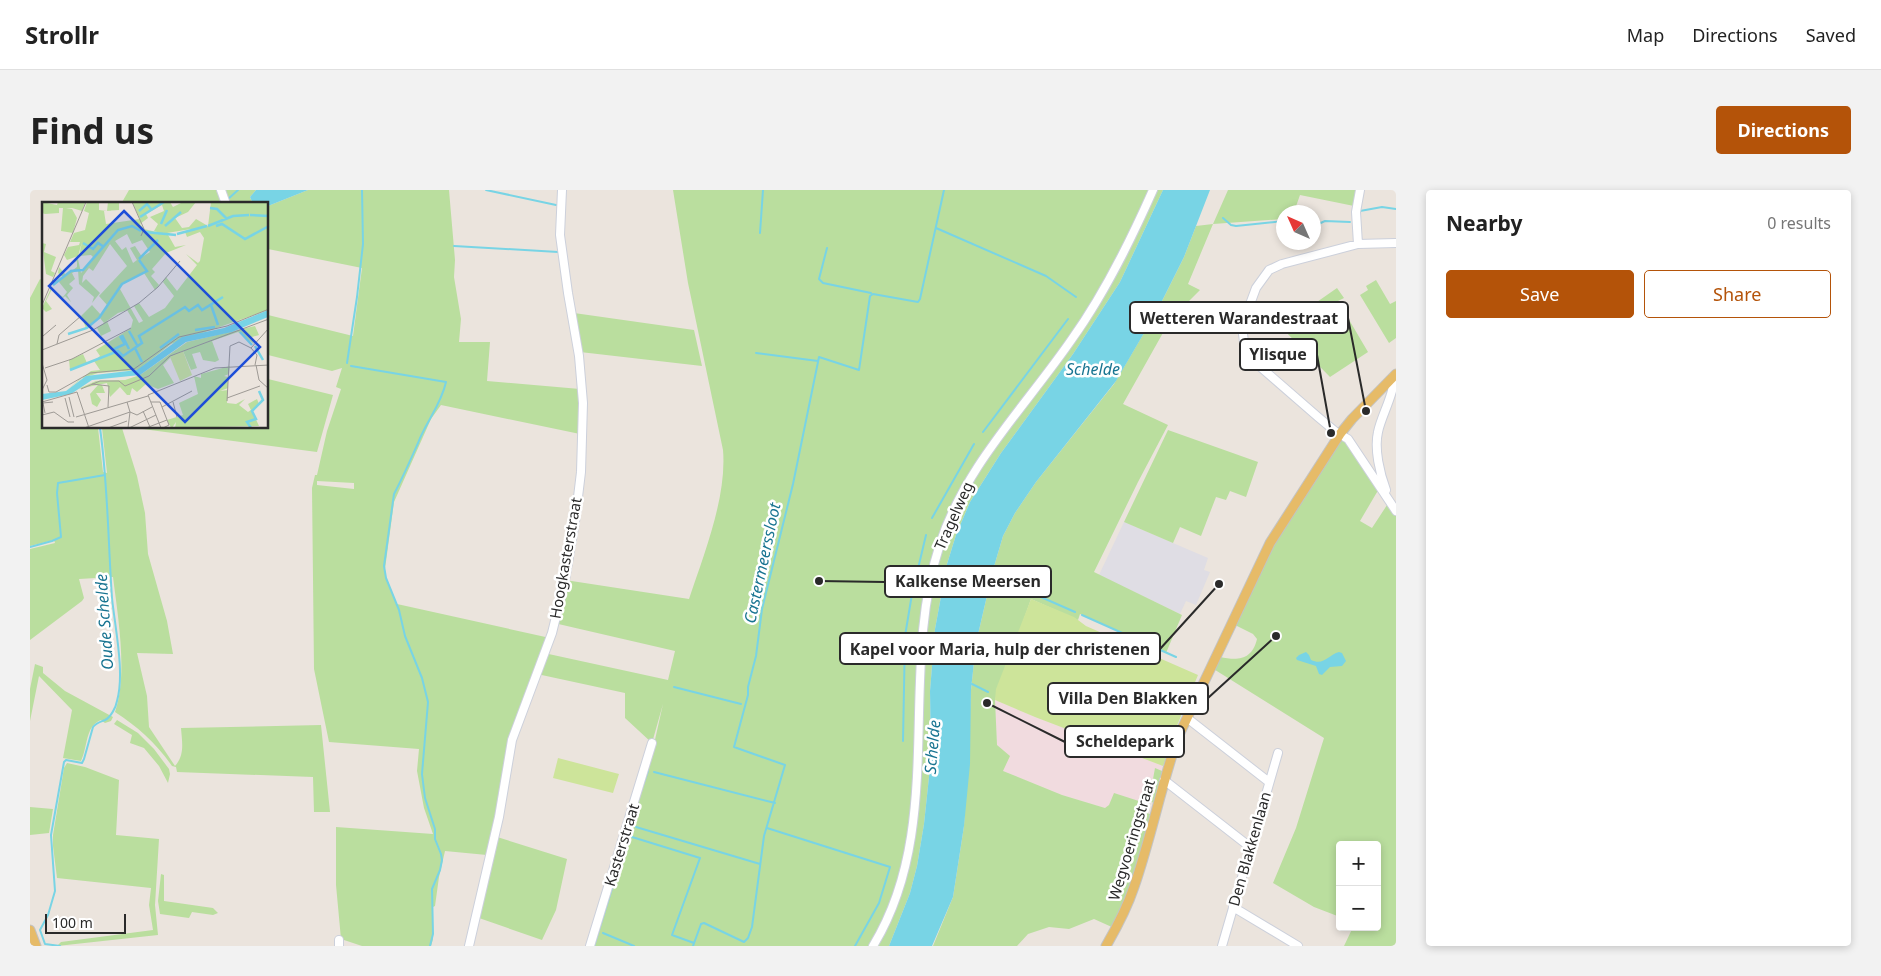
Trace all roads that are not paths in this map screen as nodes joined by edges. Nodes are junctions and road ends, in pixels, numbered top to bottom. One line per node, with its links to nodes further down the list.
1 (221, 190): 5 (street)
2 (562, 190): 20 (street, Hoogkasterstraat)
3 (1153, 190): 22 (street, Tragelweg)
4 (1360, 190): 7 (street)
5 (225, 202)
6 (1396, 243): 7 (street)
7 (1358, 244): 9 (street)
8 (1394, 375): 9 (main road, Wegvoeringstraat); 10 (street)
9 (1340, 434): 10 (street); 11 (main road, Wegvoeringstraat)
10 (1394, 508)
11 (1187, 718): 14 (main road, Wegvoeringstraat); 15 (street)
12 (652, 743): 21 (street, Kasterstraat)
13 (1278, 752): 15 (street, Den Blakkenlaan)
14 (1164, 780): 16 (street); 23 (main road, Wegvoeringstraat)
15 (1269, 782): 16 (street, Den Blakkenlaan)
16 (1250, 847): 17 (street, Den Blakkenlaan)
17 (1233, 907): 24 (street, Den Blakkenlaan); 25 (street)
18 (30, 930): 19 (main road)
19 (36, 946)
20 (469, 946)
21 (590, 946)
22 (873, 946)
23 (1106, 946)
24 (1222, 946)
25 (1298, 946)

